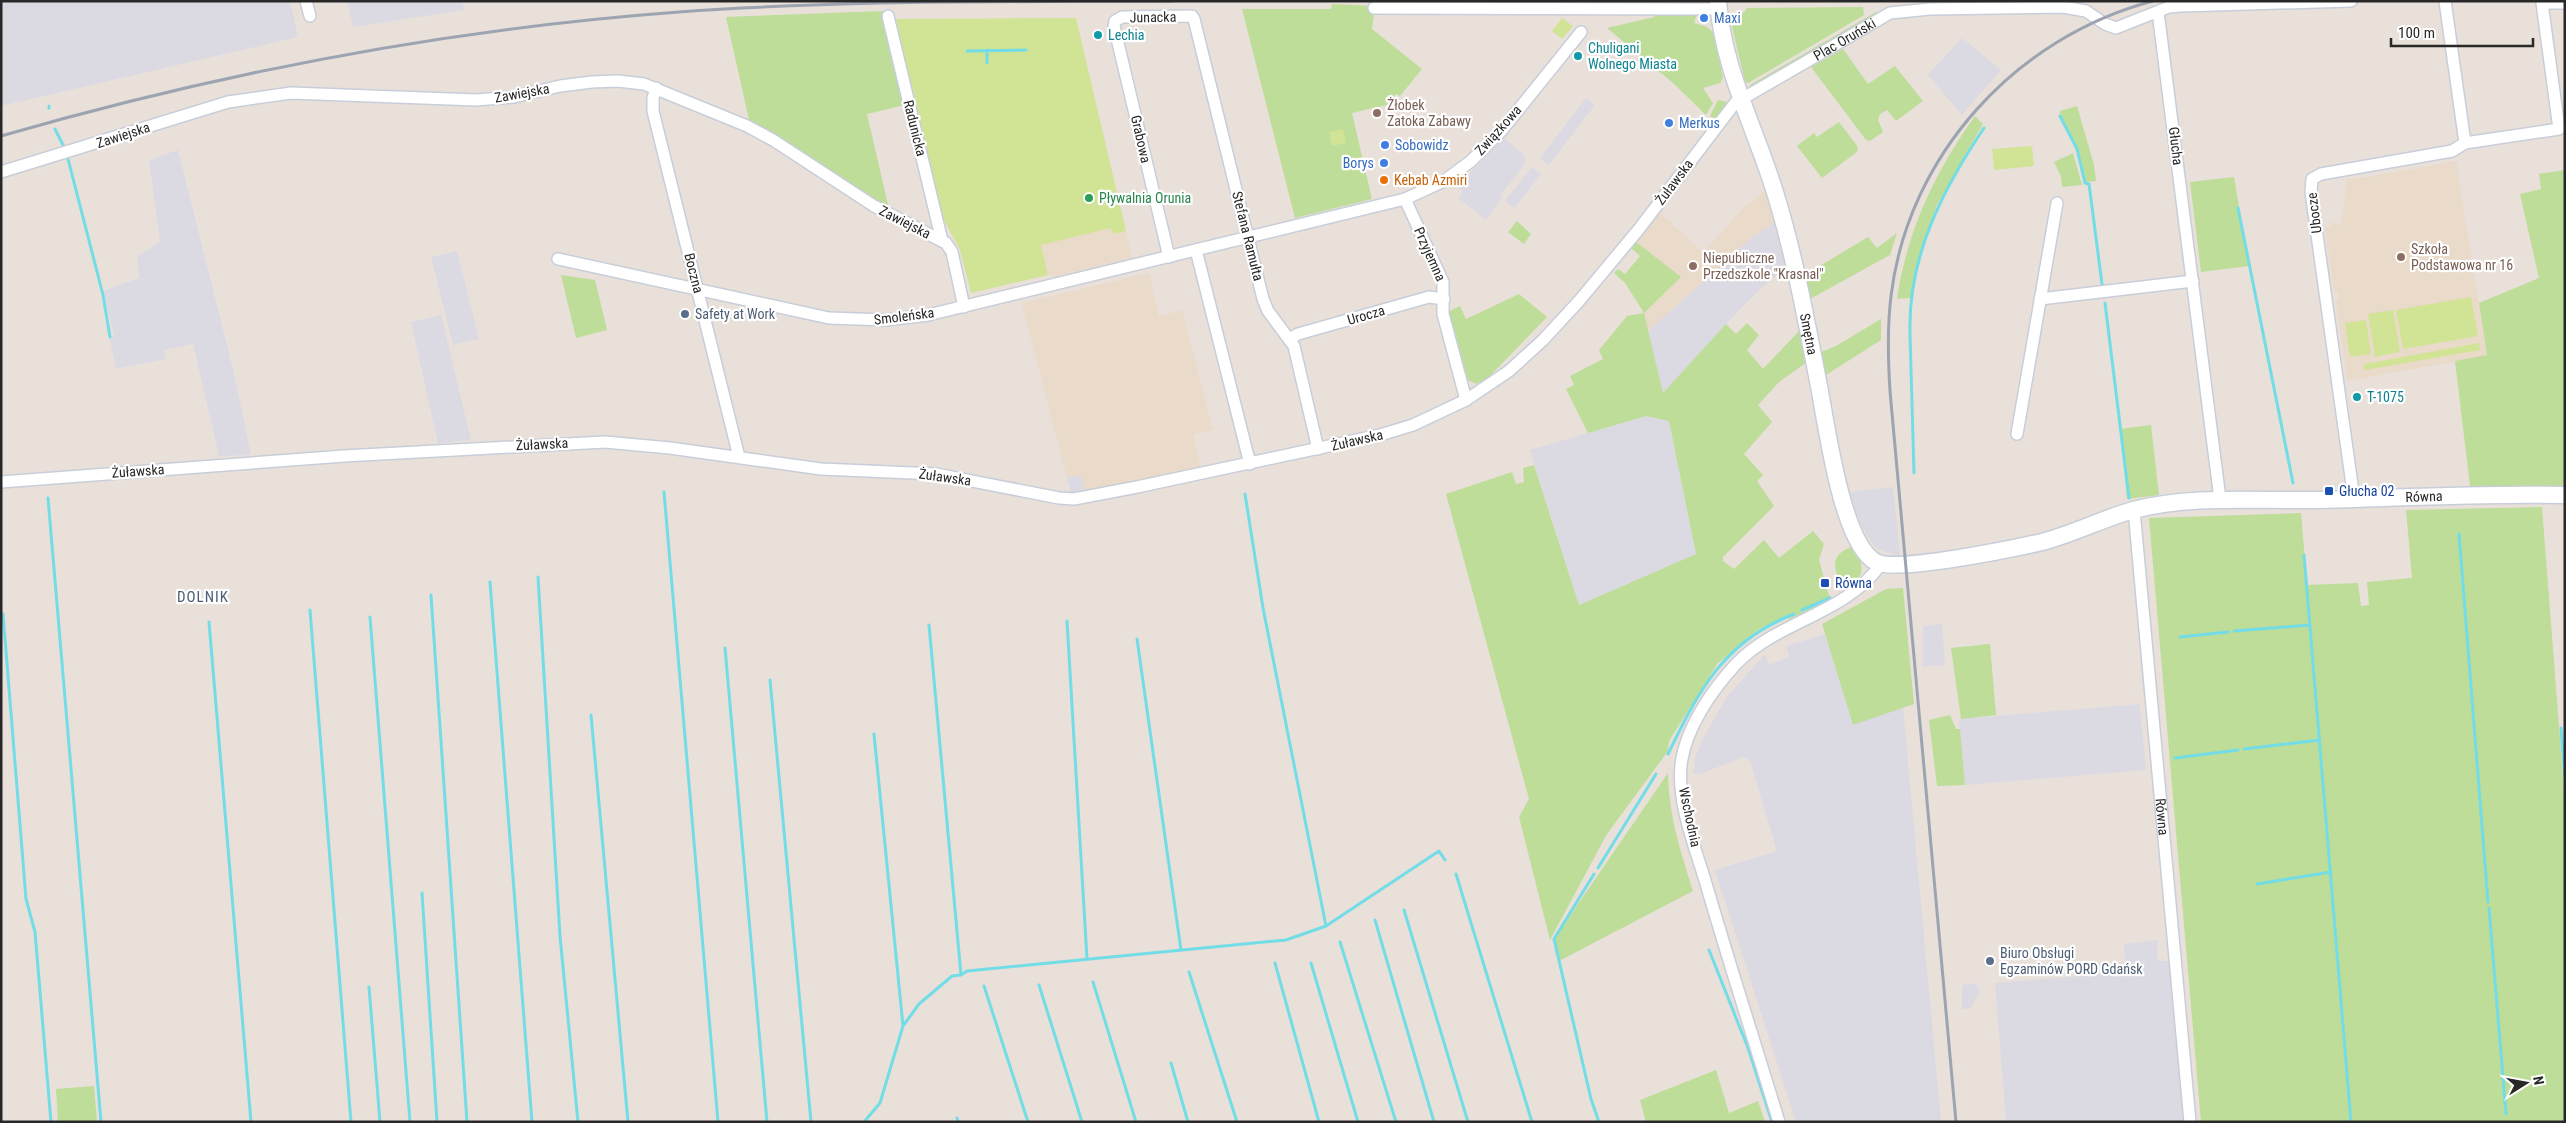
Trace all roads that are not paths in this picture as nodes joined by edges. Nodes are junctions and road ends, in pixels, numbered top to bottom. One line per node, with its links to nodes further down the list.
1 (306, 1): 8 (street)
2 (2351, 1): 7 (street)
3 (2445, 1): 15 (street)
4 (2565, 2): 15 (street, Ubocze)
5 (1719, 5): 6 (street); 14 (street)
6 (1374, 8)
7 (2158, 12): 14 (street, Plac Oruński); 24 (street, Głucha)
8 (310, 16)
9 (888, 16): 20 (street, Radunicka)
10 (1192, 16): 11 (street, Junacka); 19 (street, Stefana Ramułta)
11 (1115, 21): 22 (street, Grabowa)
12 (1581, 32): 17 (street, Związkowa)
13 (656, 88): 16 (street, Zawiejska); 20 (street, Zawiejska); 25 (street, Boczna)
14 (1740, 98): 30 (street, Żuławska); 40 (street, Smętna)
15 (2465, 143): 38 (street, Ubocze)
16 (1, 172)
17 (1405, 199): 19 (street, Związkowa); 26 (street, Przyjemna)
18 (2057, 203): 27 (street)
19 (1249, 238): 21 (street, Smoleńska); 29 (street, Stefana Ramułta)
20 (942, 240): 28 (street, Zawiejska)
21 (1196, 250): 22 (street, Smoleńska); 34 (street)
22 (1169, 257): 28 (street, Smoleńska)
23 (558, 259): 25 (street, Smoleńska)
24 (2193, 281): 27 (street); 37 (street, Głucha)
25 (698, 288): 28 (street, Smoleńska); 33 (street, Boczna)
26 (1444, 299): 29 (street, Urocza); 30 (street, Przyjemna)
27 (2040, 300): 31 (street)
28 (964, 307)
29 (1289, 339): 32 (street, Stefana Ramułta)
30 (1466, 400): 32 (street, Żuławska)
31 (2017, 434)
32 (1318, 449): 34 (street, Żuławska)
33 (739, 457): 34 (street, Żuławska); 35 (street, Żuławska)
34 (1250, 464)
35 (1, 482)
36 (2565, 496): 38 (street, Równa)
37 (2220, 499): 38 (street, Równa); 39 (street, Równa)
38 (2354, 499)
39 (2134, 510): 40 (street, Równa); 42 (street, Równa)
40 (1881, 564): 41 (street, Wschodnia)
41 (1779, 1122)
42 (2190, 1122)

